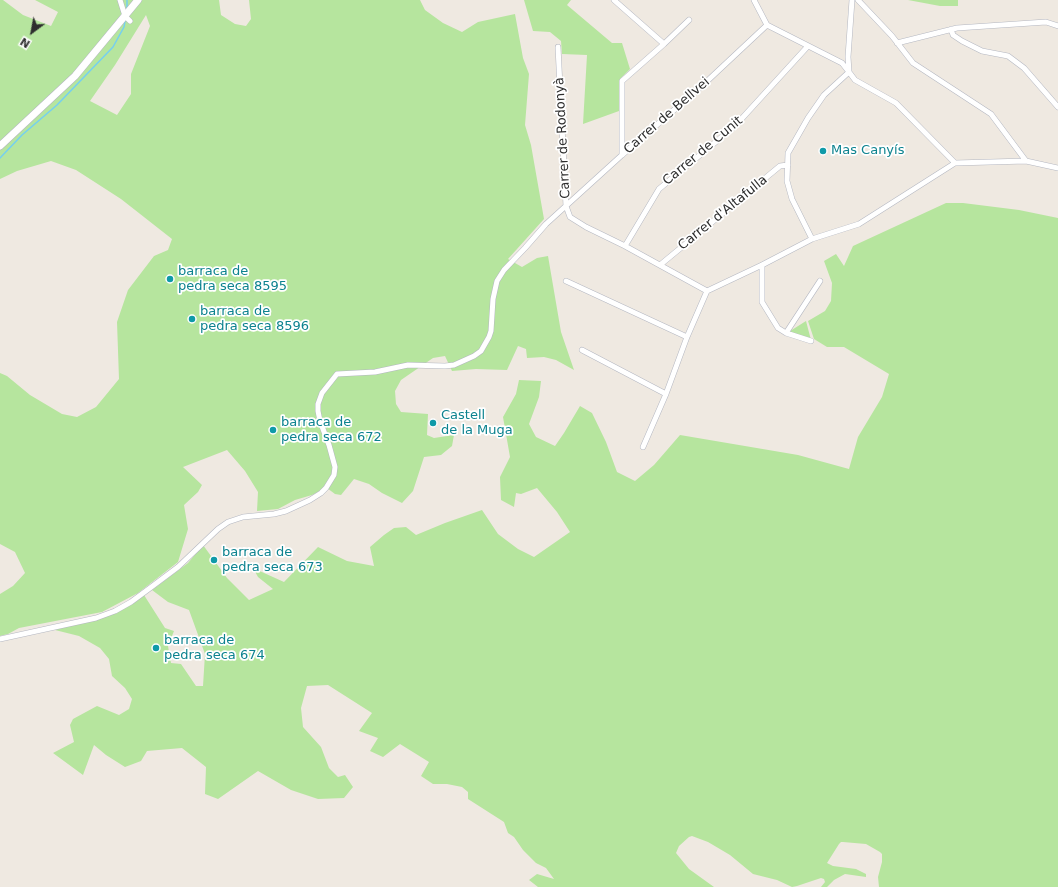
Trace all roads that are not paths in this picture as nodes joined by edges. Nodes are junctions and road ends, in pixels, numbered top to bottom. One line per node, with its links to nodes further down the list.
1 (120, 0): 7 (street)
2 (138, 0): 7 (main road)
3 (614, 0): 13 (street)
4 (754, 0): 9 (street)
5 (852, 0): 16 (street)
6 (858, 0): 12 (street)
7 (127, 18): 18 (main road)
8 (689, 20): 13 (street)
9 (768, 25): 14 (street); 19 (street, Carrer de Bellvei)
10 (1058, 26): 11 (street)
11 (951, 29): 12 (street); 17 (street)
12 (897, 43): 20 (street)
13 (664, 44): 19 (street)
14 (808, 46): 16 (street); 26 (street, Carrer de Cunit)
15 (558, 47): 24 (street, Carrer de Rodonyà)
16 (849, 72): 21 (street); 22 (street)
17 (1058, 107)
18 (0, 146)
19 (622, 155): 24 (street, Carrer de Bellvei)
20 (1026, 161): 21 (street); 23 (street)
21 (955, 163): 25 (street)
22 (788, 165): 25 (street); 27 (street, Carrer d'Altafulla)
23 (1058, 168)
24 (566, 206): 26 (street, Carrer de Rodonyà); 38 (street, Carrer de Bellvei)
25 (812, 239): 28 (street)
26 (625, 246): 27 (street, Carrer de Rodonyà)
27 (660, 265): 31 (street, Carrer de Rodonyà)
28 (762, 265): 31 (street); 32 (street)
29 (566, 281): 33 (street)
30 (820, 281): 32 (street)
31 (707, 291): 33 (street)
32 (786, 333): 34 (street)
33 (687, 337): 36 (street)
34 (811, 341)
35 (582, 350): 36 (street)
36 (666, 394): 37 (street)
37 (643, 447)
38 (0, 638)

